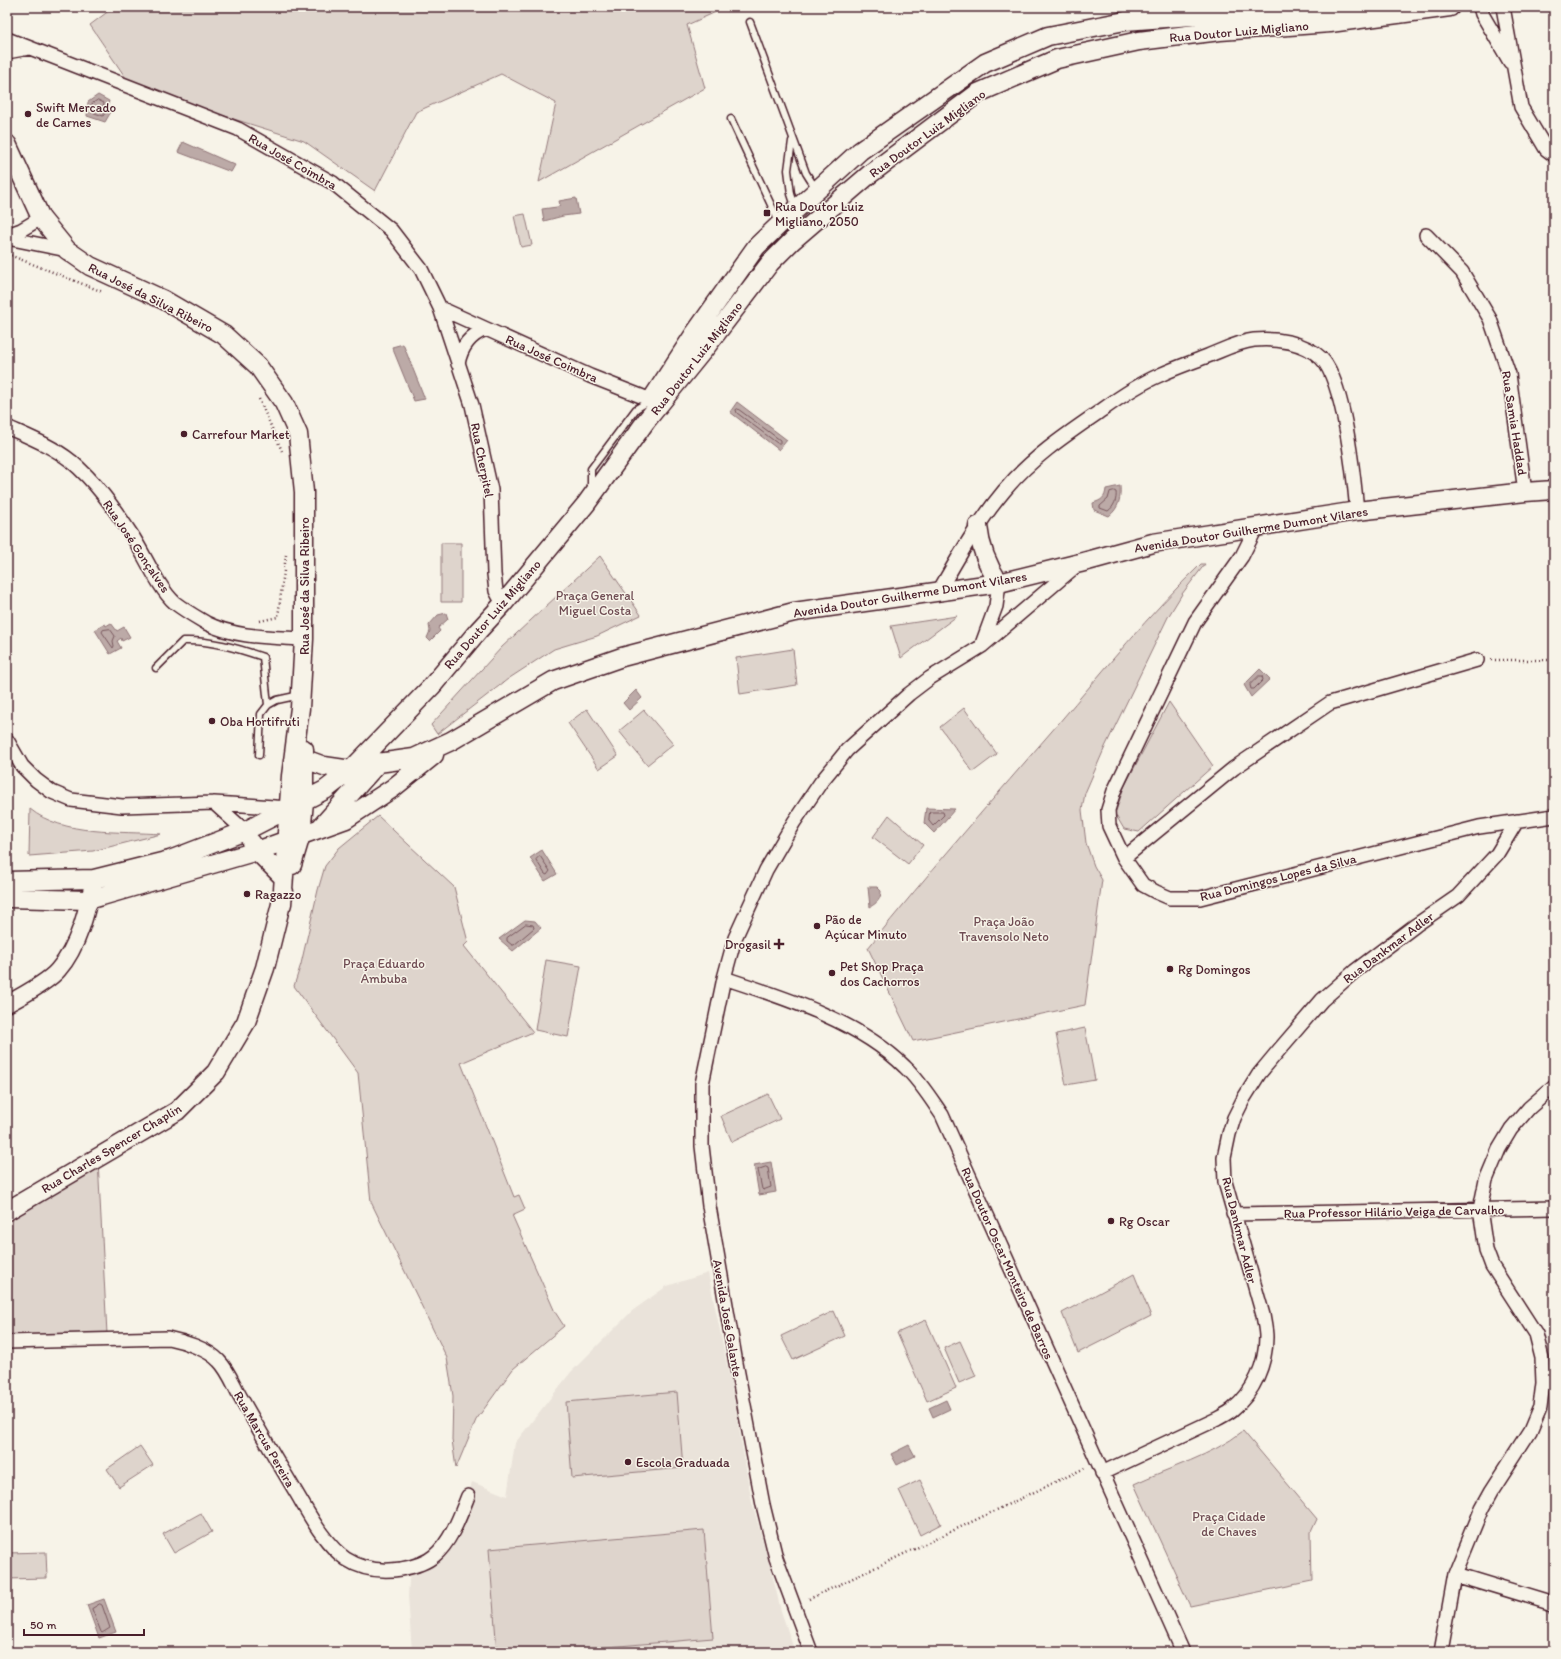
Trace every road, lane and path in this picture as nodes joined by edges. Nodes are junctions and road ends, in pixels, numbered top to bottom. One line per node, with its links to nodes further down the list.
1 (1355, 7): 5 (main road, Rua Doutor Luiz Migliano)
2 (1450, 7): 5 (main road, Rua Doutor Luiz Migliano)
3 (1480, 7): 8 (street)
4 (1247, 10): 5 (main road, Rua Doutor Luiz Migliano); 7 (main road, Rua Doutor Luiz Migliano)
5 (1326, 13): 7 (main road, Rua Doutor Luiz Migliano)
6 (1504, 13): 8 (street); 13 (street)
7 (1218, 17): 18 (main road, Rua Doutor Luiz Migliano); 32 (main road, Rua Doutor Luiz Migliano)
8 (1486, 21): 13 (street)
9 (750, 22): 15 (lane)
10 (7, 39): 11 (street, Rua José Coimbra)
11 (29, 48): 12 (street); 28 (street, Rua José Coimbra)
12 (7, 52)
13 (1515, 71): 17 (street)
14 (731, 119): 21 (lane)
15 (793, 139): 18 (lane); 19 (lane)
16 (7, 144): 20 (main road, Rua José da Silva Ribeiro)
17 (1554, 155)
18 (817, 190): 19 (main road, Rua Doutor Luiz Migliano)
19 (796, 209): 21 (main road, Rua Doutor Luiz Migliano)
20 (41, 218): 22 (street); 25 (main road, Rua José da Silva Ribeiro)
21 (780, 224): 32 (main road, Rua Doutor Luiz Migliano)
22 (7, 235)
23 (1426, 235): 36 (street, Rua Samia Haddad)
24 (7, 238): 25 (street)
25 (67, 250): 46 (main road, Rua José da Silva Ribeiro)
26 (7, 254): 27 (path)
27 (105, 293)
28 (440, 308): 29 (street, Rua José Coimbra); 30 (street, Rua Cherpitel)
29 (486, 329): 30 (street); 32 (street, Rua José Coimbra)
30 (458, 364): 44 (street, Rua Cherpitel)
31 (257, 396): 34 (path)
32 (653, 408): 44 (main road, Rua Doutor Luiz Migliano)
33 (7, 427): 46 (street, Rua José Gonçalves)
34 (283, 453)
35 (1554, 490): 36 (main road, Avenida Doutor Guilherme Dumont Vilares)
36 (1525, 492): 37 (main road, Avenida Doutor Guilherme Dumont Vilares)
37 (1357, 511): 38 (street); 39 (main road, Avenida Doutor Guilherme Dumont Vilares)
38 (978, 526): 42 (main road); 43 (street)
39 (1257, 526): 41 (main road, Avenida Doutor Guilherme Dumont Vilares); 68 (street, Rua Domingos Lopes da Silva)
40 (287, 547): 45 (path)
41 (1080, 563): 42 (main road, Avenida Doutor Guilherme Dumont Vilares); 47 (street, Avenida José Galante)
42 (999, 583): 43 (main road, Avenida Doutor Guilherme Dumont Vilares); 47 (street)
43 (939, 591): 55 (main road, Avenida Doutor Guilherme Dumont Vilares)
44 (503, 604): 53 (main road, Rua Doutor Luiz Migliano)
45 (257, 622)
46 (304, 638): 51 (main road, Rua José da Silva Ribeiro)
47 (982, 646): 74 (street, Avenida José Galante)
48 (1477, 660): 49 (path); 68 (street)
49 (1554, 660)
50 (156, 668): 52 (lane)
51 (301, 701): 52 (lane); 57 (main road, Rua José da Silva Ribeiro); 61 (main road, Rua José da Silva Ribeiro)
52 (268, 705): 56 (lane)
53 (393, 728): 58 (main road, Rua Doutor Luiz Migliano); 59 (main road, Rua Doutor Luiz Migliano)
54 (7, 740): 60 (street)
55 (451, 741): 58 (main road, Avenida Doutor Guilherme Dumont Vilares); 64 (main road, Avenida Doutor Guilherme Dumont Vilares)
56 (259, 755)
57 (305, 759): 59 (main road); 61 (main road, Rua José da Silva Ribeiro)
58 (378, 763): 59 (main road, Avenida Doutor Guilherme Dumont Vilares); 64 (main road)
59 (351, 770): 61 (main road)
60 (214, 803): 61 (street); 65 (street)
61 (296, 805): 65 (main road); 66 (main road, Rua Charles Spencer Chaplin)
62 (1554, 816): 63 (street, Rua Domingos Lopes da Silva)
63 (1517, 821): 68 (street, Rua Domingos Lopes da Silva); 80 (street, Rua Dankmar Adler)
64 (320, 828): 66 (main road, Avenida Doutor Guilherme Dumont Vilares); 69 (main road)
65 (245, 831): 67 (main road); 70 (main road)
66 (294, 837): 67 (main road, Avenida Doutor Guilherme Dumont Vilares); 69 (main road, Rua Charles Spencer Chaplin)
67 (257, 851): 69 (main road); 73 (main road, Avenida Doutor Guilherme Dumont Vilares)
68 (1124, 858)
69 (286, 875): 79 (main road, Rua Charles Spencer Chaplin)
70 (94, 879): 71 (main road); 73 (street)
71 (7, 881)
72 (7, 898): 73 (main road, Avenida Doutor Guilherme Dumont Vilares)
73 (88, 900): 75 (street)
74 (724, 978): 82 (street, Rua Doutor Oscar Monteiro de Barros); 87 (street, Avenida José Galante)
75 (7, 1004)
76 (1554, 1086): 78 (street)
77 (1554, 1208): 78 (street, Rua Professor Hilário Veiga de Carvalho)
78 (1480, 1209): 80 (street, Rua Professor Hilário Veiga de Carvalho); 84 (street)
79 (7, 1211)
80 (1233, 1214): 82 (street, Rua Dankmar Adler)
81 (7, 1342): 83 (street, Rua Marcus Pereira)
82 (1100, 1468): 85 (path); 88 (street, Rua Doutor Oscar Monteiro de Barros)
83 (468, 1496)
84 (1455, 1574): 86 (street); 89 (street)
85 (809, 1599)
86 (1554, 1604)
87 (810, 1652)
88 (1183, 1652)
89 (1442, 1652)

